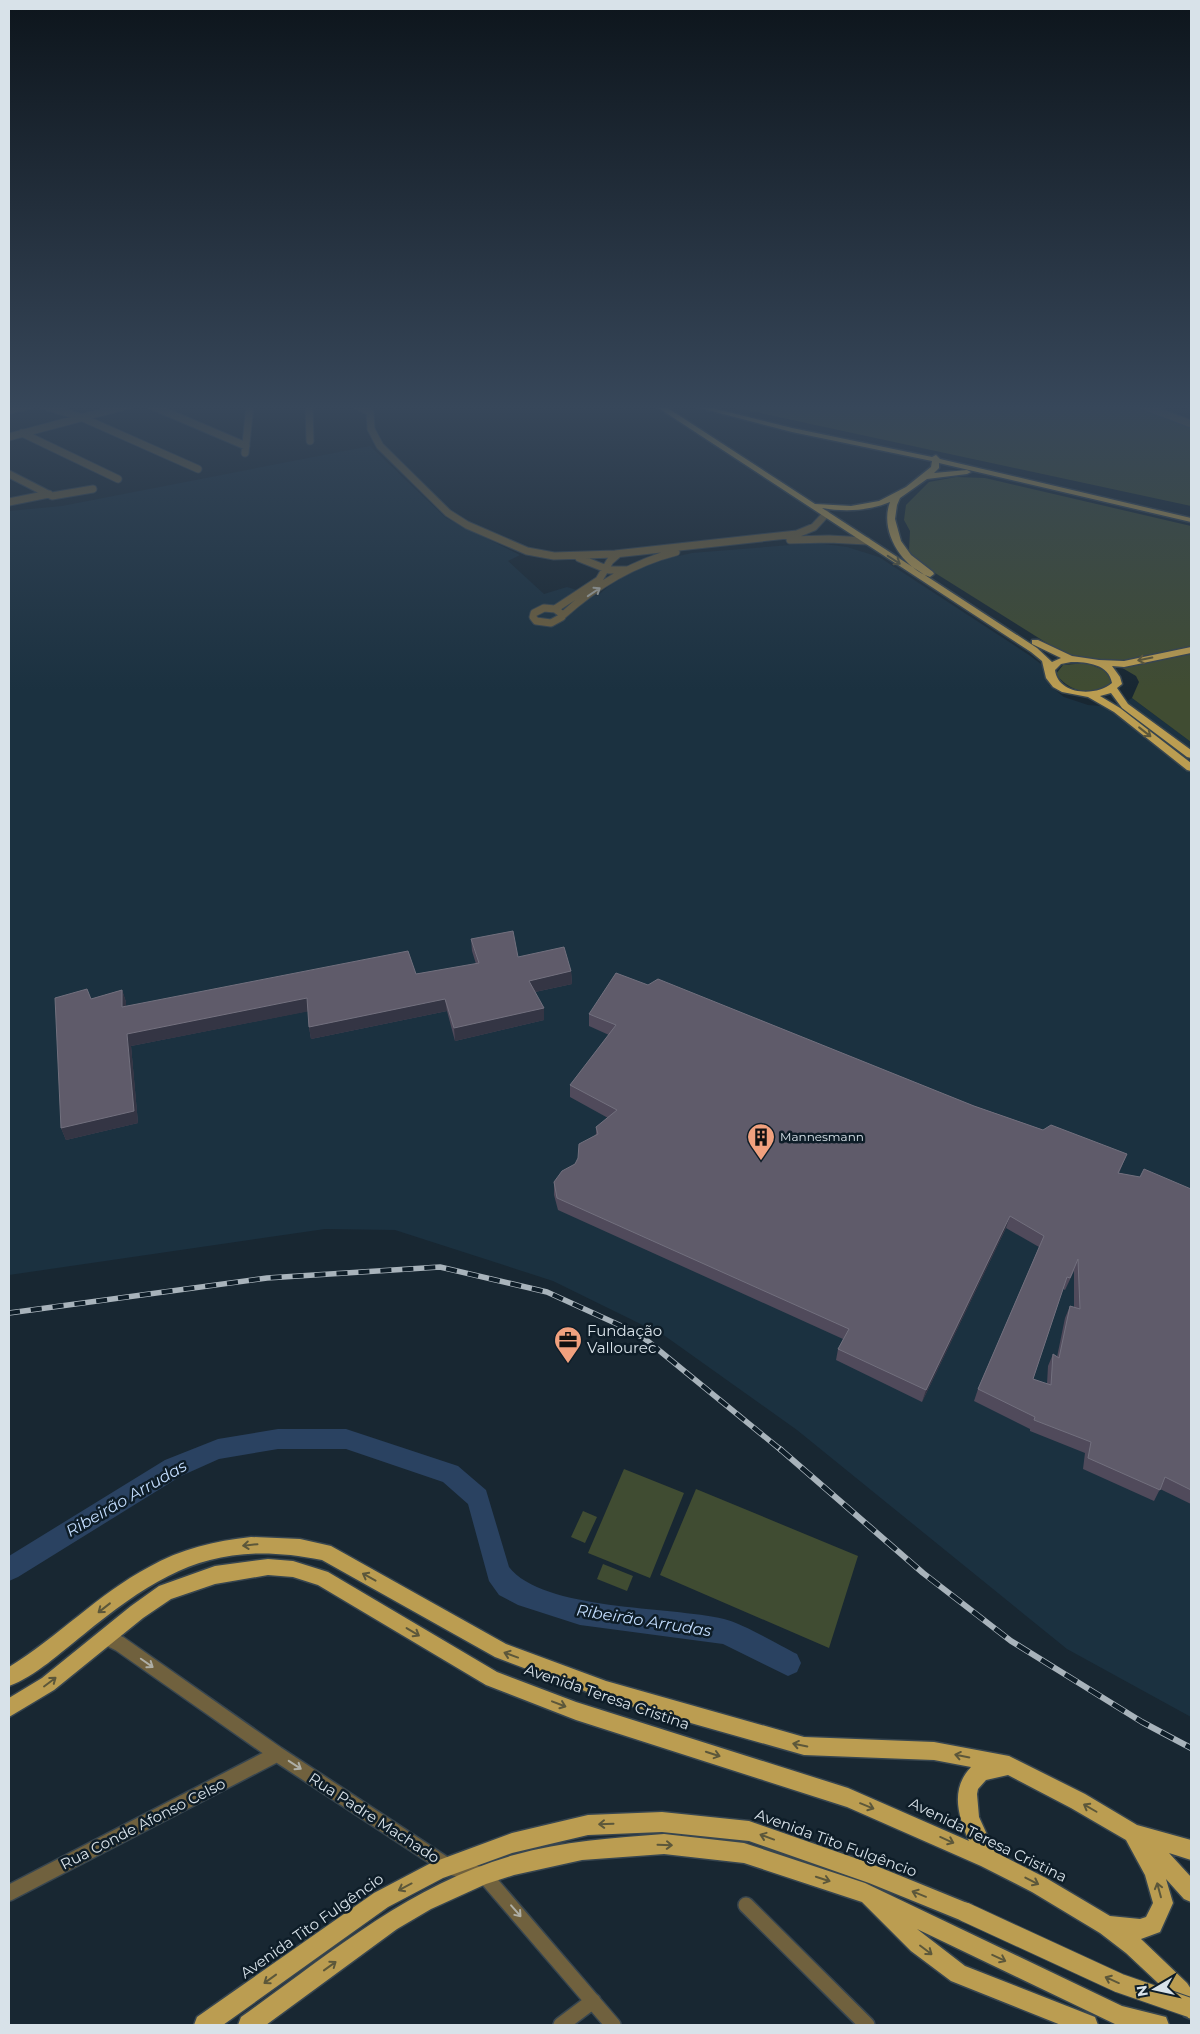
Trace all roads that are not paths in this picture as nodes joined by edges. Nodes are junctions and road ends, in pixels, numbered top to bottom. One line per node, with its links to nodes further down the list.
1 (436, 500): 14 (street)
2 (806, 500): 7 (main road)
3 (890, 500): 7 (main road)
4 (895, 500): 11 (main road)
5 (1104, 500): 10 (main road)
6 (1127, 500): 9 (main road)
7 (811, 503): 8 (main road)
8 (826, 514): 12 (main road); 13 (street)
9 (1191, 514)
10 (1191, 520)
11 (888, 537): 12 (main road); 21 (main road)
12 (867, 541): 15 (street); 24 (main road, one-way to 24)
13 (620, 553): 14 (street); 15 (street); 16 (street)
14 (573, 556): 16 (street)
15 (635, 566): 17 (street)
16 (605, 569): 17 (street); 18 (street)
17 (627, 570): 19 (street, one-way to 17)
18 (555, 609): 19 (street); 19 (street)
19 (562, 616)
20 (1191, 650): 23 (main road, one-way to 23)
21 (1071, 659): 23 (main road); 24 (main road)
22 (1191, 659): 25 (main road)
23 (1099, 663): 25 (main road)
24 (1050, 669): 27 (main road)
25 (1117, 679): 26 (main road)
26 (1113, 689): 27 (main road); 28 (main road)
27 (1091, 695): 29 (main road, one-way to 29)
28 (1191, 755)
29 (1191, 768)
30 (106, 1637): 32 (main road, Avenida Teresa Cristina, one-way to 30); 33 (street, Rua Padre Machado, one-way to 33); 37 (main road, Avenida Teresa Cristina, one-way to 37)
31 (9, 1677): 34 (main road, Avenida Teresa Cristina, one-way to 31)
32 (9, 1708)
33 (277, 1754): 38 (street, Rua Padre Machado, one-way to 38); 42 (street, Rua Conde Afonso Celso)
34 (1009, 1765): 35 (main road, Avenida Teresa Cristina, one-way to 34); 37 (main road)
35 (1132, 1832): 36 (main road); 40 (main road, Avenida Teresa Cristina); 44 (main road, one-way to 35)
36 (1182, 1847)
37 (988, 1859): 44 (main road, Avenida Teresa Cristina, one-way to 44)
38 (448, 1867): 39 (street, Rua Padre Machado); 46 (main road, Avenida Tito Fulgêncio, one-way to 38, bridge); 47 (main road, Avenida Tito Fulgêncio, one-way to 47)
39 (484, 1875): 41 (main road, one-way to 41); 45 (street, one-way to 45); 48 (main road, one-way to 39)
40 (1191, 1892)
41 (865, 1893): 52 (main road, one-way to 52); 53 (main road, one-way to 53)
42 (9, 1894)
43 (746, 1905): 51 (street)
44 (1107, 1926): 46 (main road, Avenida Teresa Cristina)
45 (593, 2001): 49 (street); 50 (street)
46 (1191, 2009)
47 (205, 2025)
48 (248, 2025)
49 (561, 2025)
50 (613, 2025)
51 (867, 2025)
52 (1087, 2025)
53 (1158, 2025)

